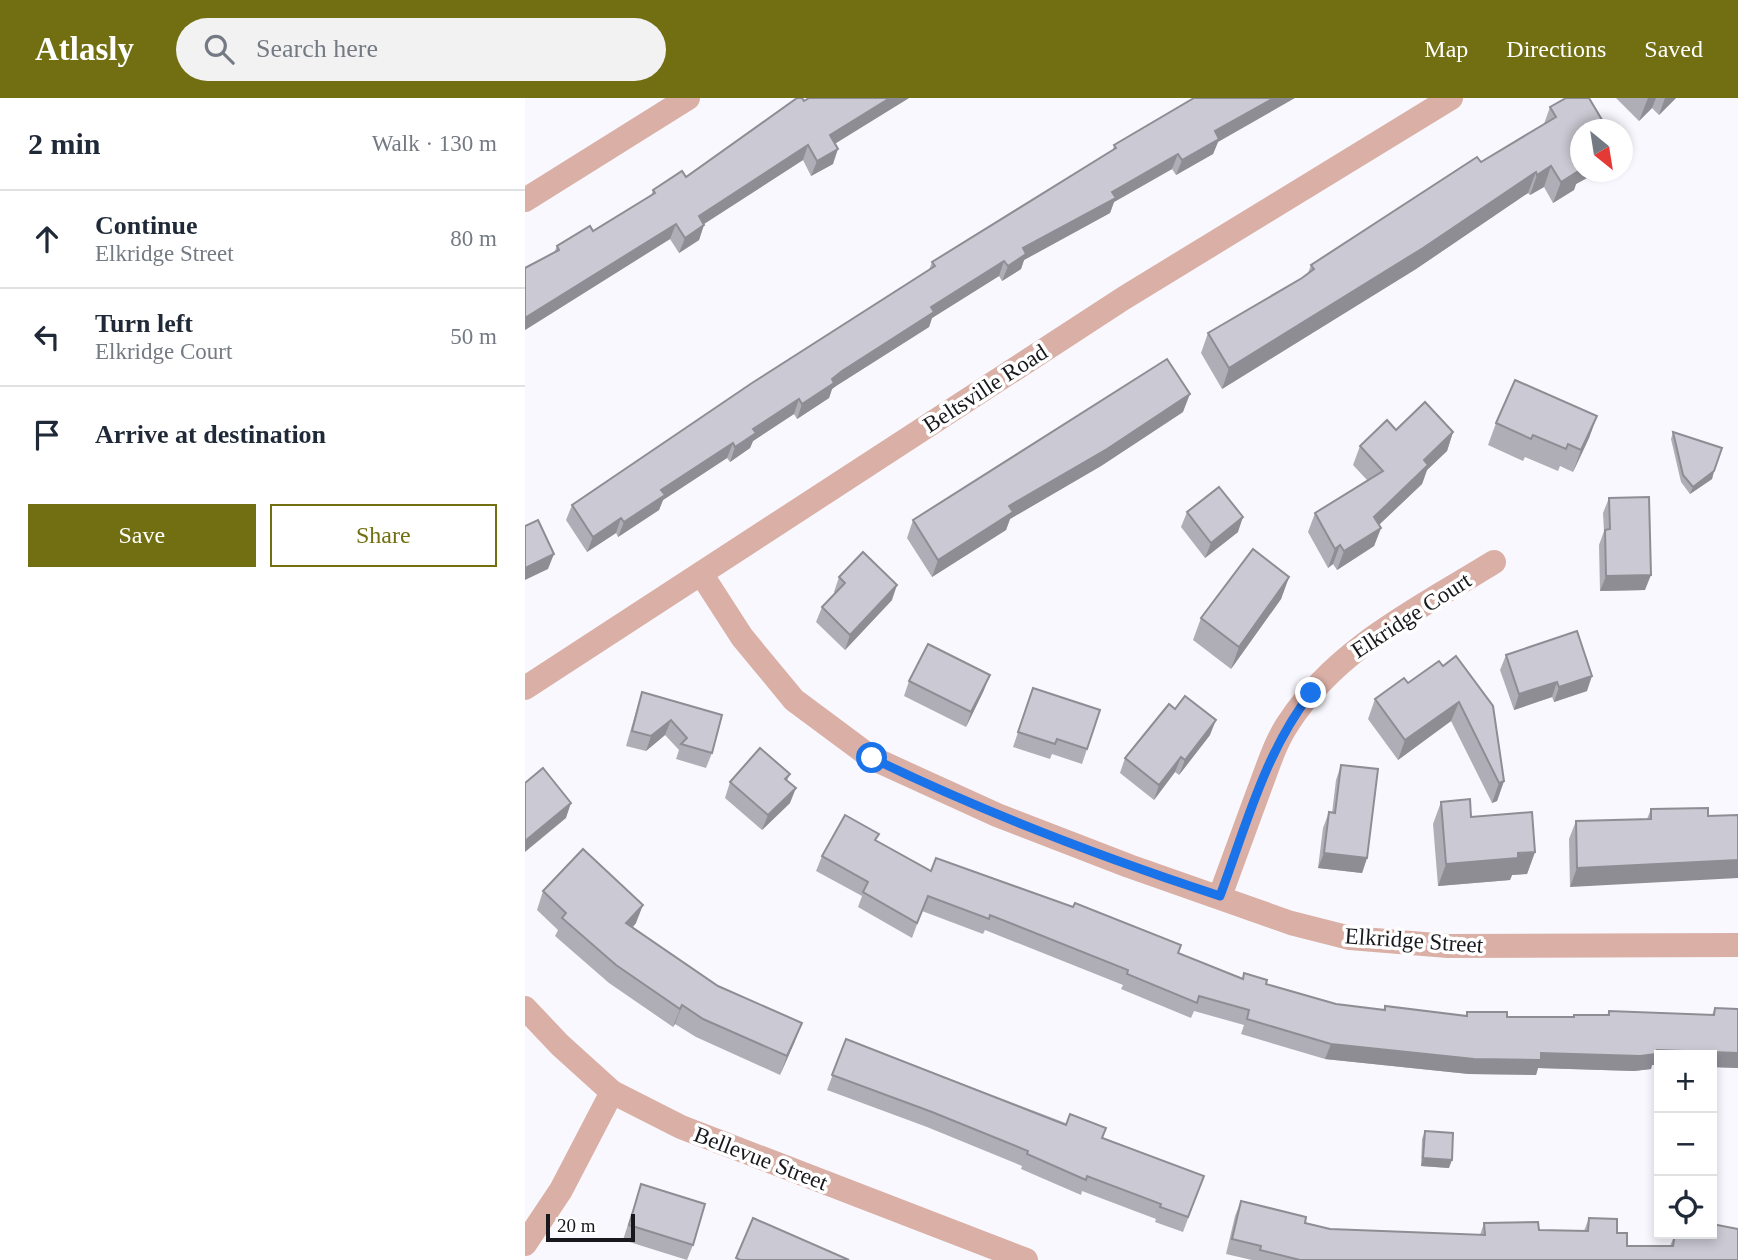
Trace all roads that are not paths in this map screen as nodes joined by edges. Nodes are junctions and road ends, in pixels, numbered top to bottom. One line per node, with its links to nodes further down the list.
1 (688, 98): 3 (street)
2 (1451, 98): 5 (street, Beltsville Road)
3 (525, 200)
4 (1495, 562): 7 (street, Elkridge Court)
5 (702, 575): 6 (street, Beltsville Road); 7 (street, Elkridge Street)
6 (525, 688)
7 (1220, 896): 8 (street, Elkridge Street)
8 (1738, 945)
9 (525, 1008): 10 (street, Bellevue Street)
10 (612, 1092): 11 (street); 12 (street, Bellevue Street)
11 (525, 1244)
12 (1026, 1260)

